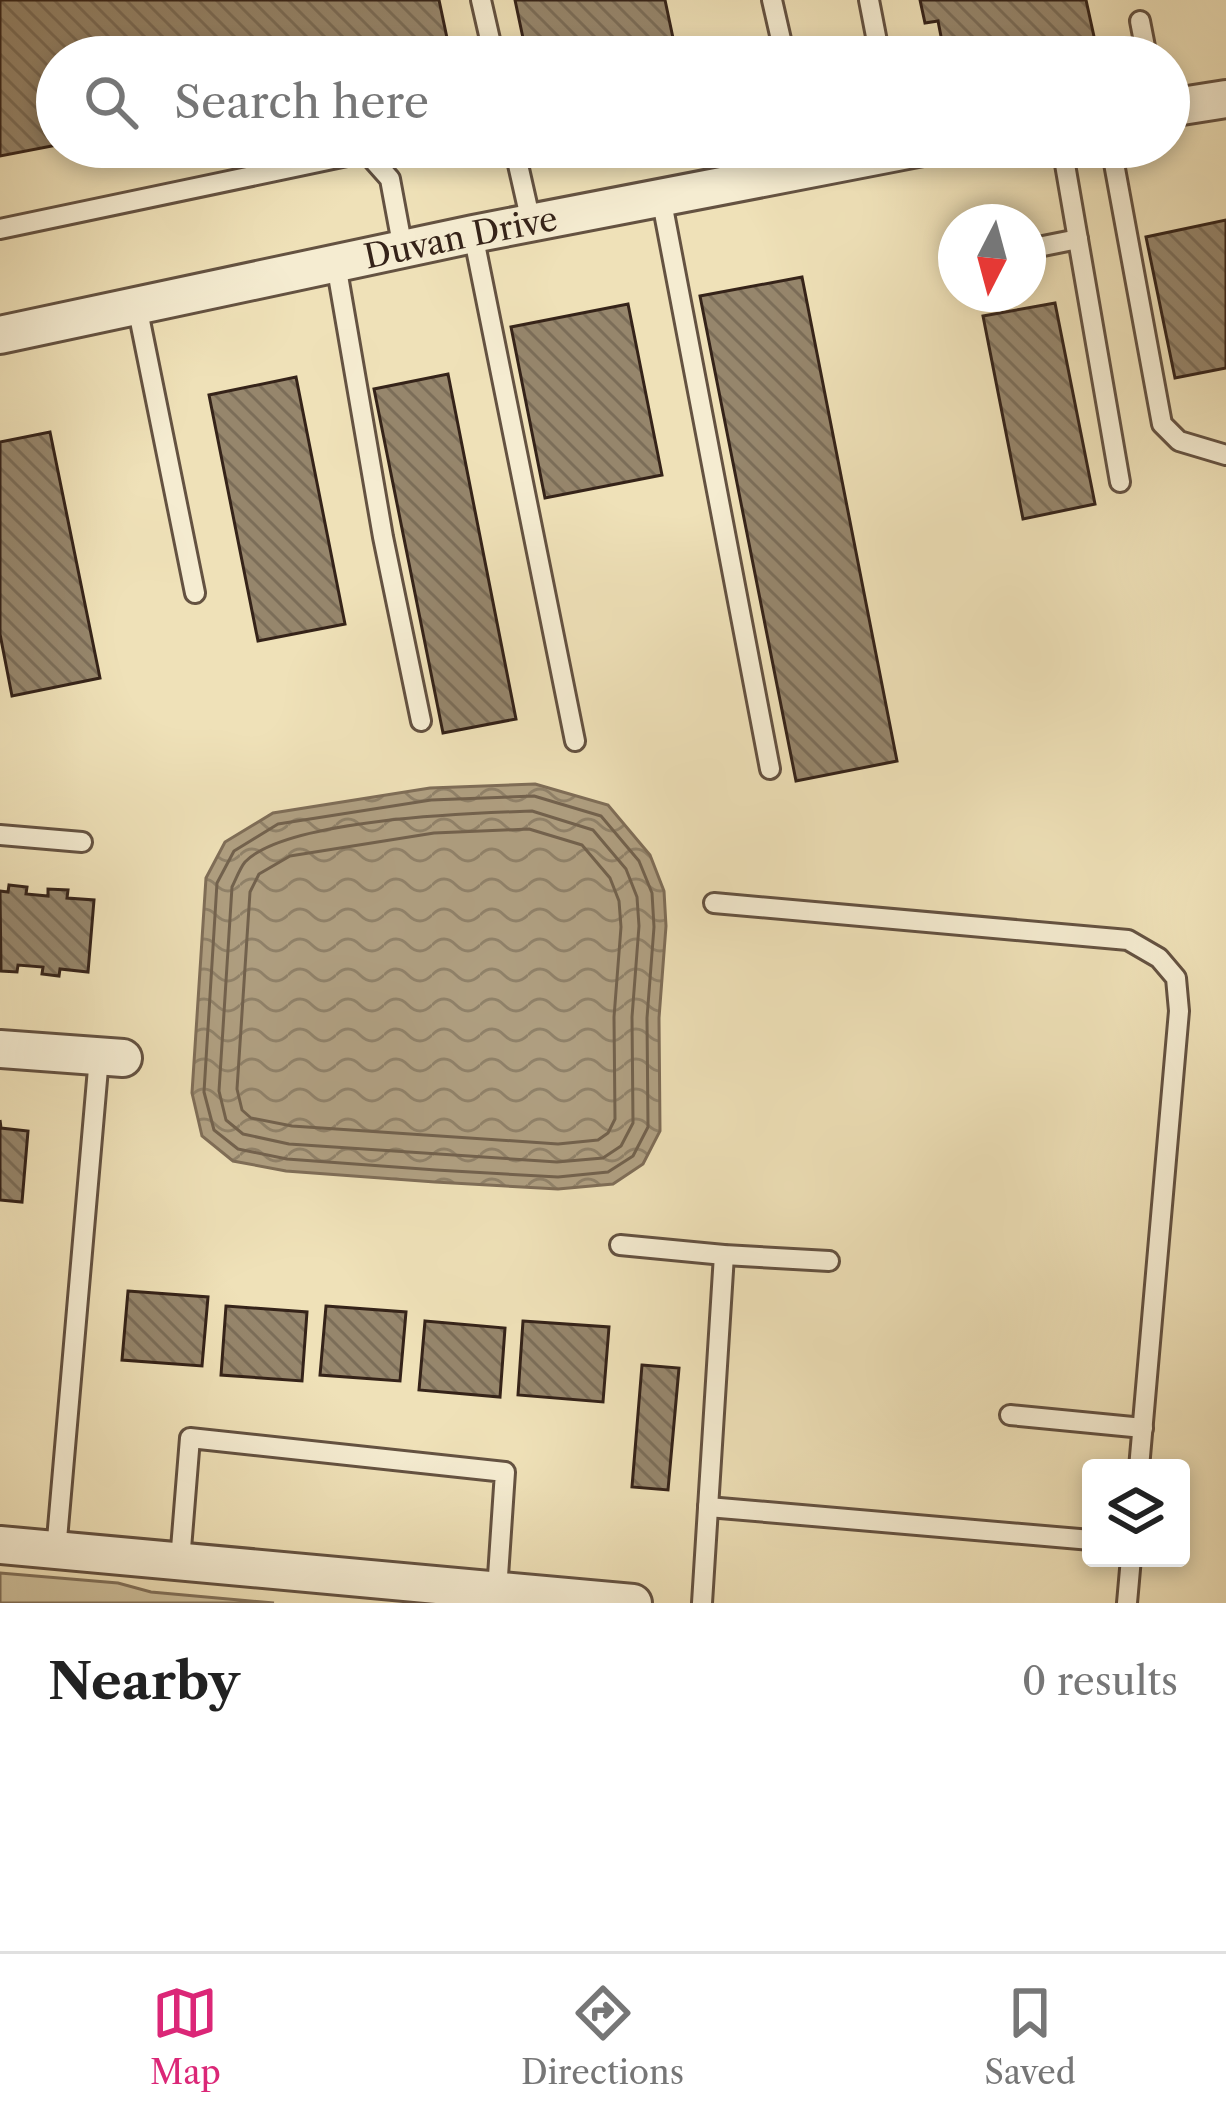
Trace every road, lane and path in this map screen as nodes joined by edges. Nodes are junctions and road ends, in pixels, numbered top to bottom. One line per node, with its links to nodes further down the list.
1 (482, 0): 5 (lane)
2 (772, 0): 6 (lane)
3 (869, 0): 7 (lane)
4 (1141, 21): 8 (lane)
5 (490, 36)
6 (780, 36)
7 (876, 36)
8 (1144, 36)
9 (1226, 99): 10 (street)
10 (1190, 105)
11 (290, 168): 19 (lane)
12 (380, 168): 23 (lane)
13 (519, 168): 18 (lane)
14 (771, 168): 17 (street, Duvan Drive)
15 (1066, 168): 21 (lane)
16 (1115, 168): 27 (lane)
17 (662, 197): 18 (street, Duvan Drive); 32 (lane)
18 (531, 222): 20 (street, Duvan Drive)
19 (0, 229)
20 (473, 233): 23 (street, Duvan Drive); 31 (lane)
21 (1078, 239): 22 (lane); 28 (lane)
22 (1046, 245)
23 (403, 249): 24 (street, Duvan Drive)
24 (336, 263): 25 (street, Duvan Drive); 30 (lane)
25 (137, 306): 26 (street, Duvan Drive); 29 (lane)
26 (0, 335)
27 (1226, 455)
28 (1120, 482)
29 (195, 593)
30 (421, 721)
31 (574, 741)
32 (770, 769)
33 (0, 835): 34 (lane)
34 (82, 842)
35 (714, 903): 42 (lane)
36 (0, 1049): 37 (street)
37 (111, 1057): 47 (lane)
38 (620, 1245): 39 (lane)
39 (724, 1256): 40 (lane); 44 (lane)
40 (829, 1261)
41 (1010, 1415): 42 (lane)
42 (1143, 1428): 43 (lane)
43 (1140, 1459)
44 (708, 1507): 45 (lane); 52 (lane)
45 (1082, 1539)
46 (0, 1545): 47 (street)
47 (56, 1551): 48 (street)
48 (180, 1562): 50 (street); 50 (lane)
49 (1130, 1567): 53 (lane)
50 (497, 1591): 51 (street)
51 (633, 1603)
52 (702, 1603)
53 (1127, 1603)

